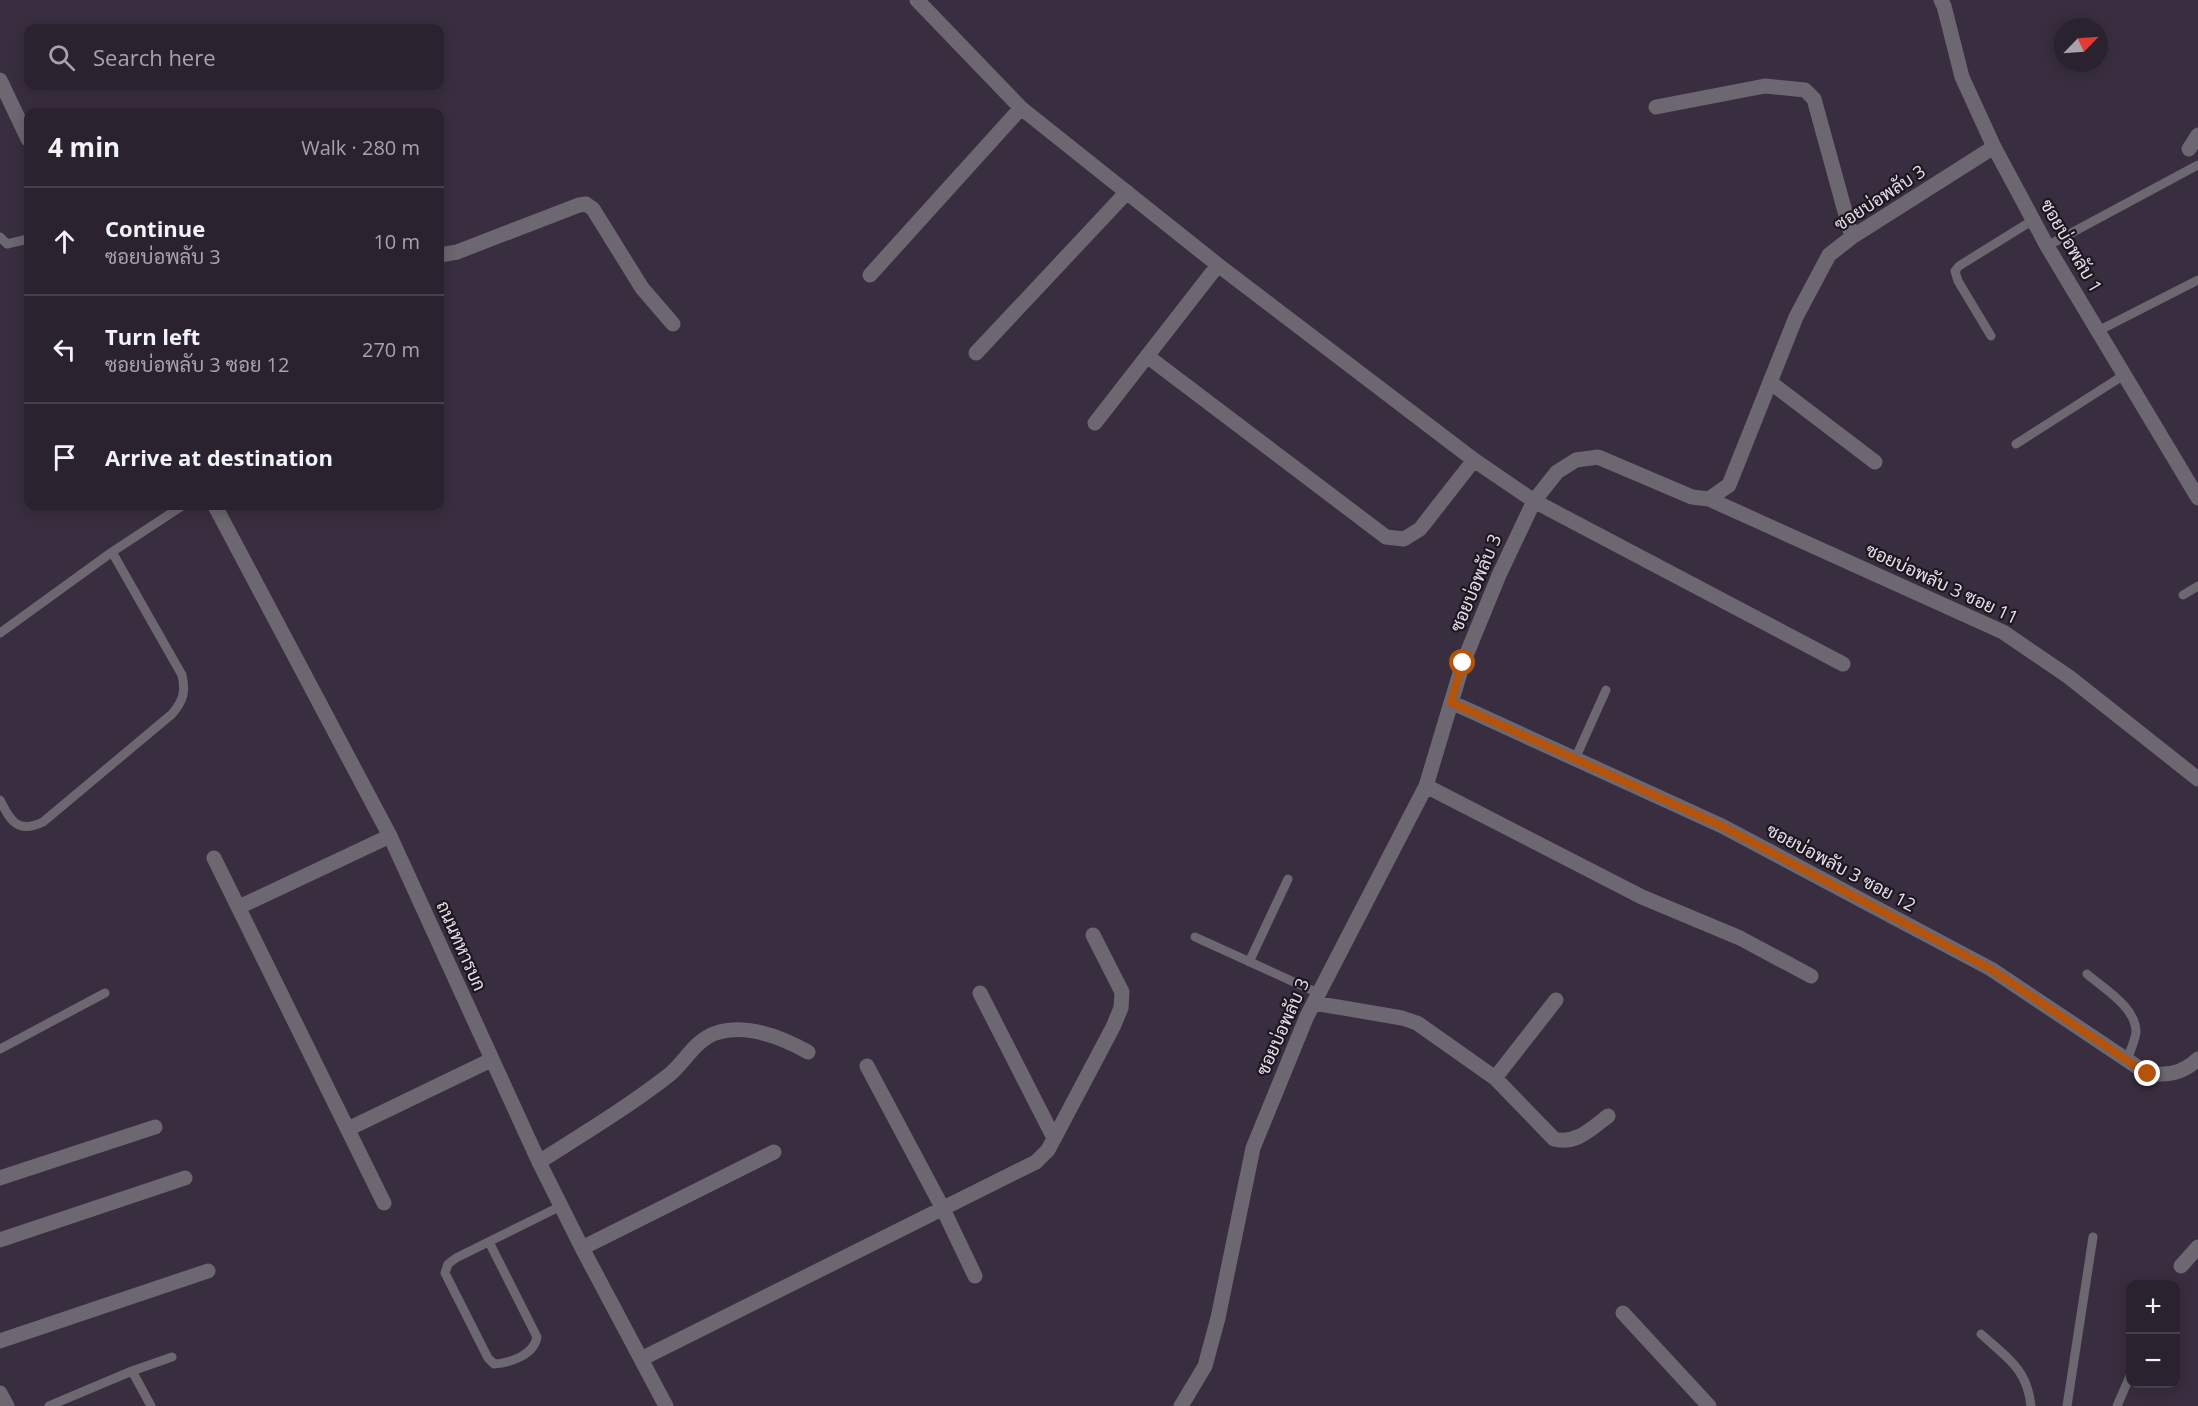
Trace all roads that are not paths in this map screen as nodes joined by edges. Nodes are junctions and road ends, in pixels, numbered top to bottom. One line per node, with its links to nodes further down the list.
1 (917, 0): 5 (street)
2 (1946, 2): 8 (street, ซอยบ่อพลับ 1)
3 (0, 80): 6 (street)
4 (1656, 107): 14 (street)
5 (1021, 108): 11 (street); 19 (street)
6 (24, 131)
7 (2198, 135): 9 (street)
8 (1994, 147): 12 (street, ซอยบ่อพลับ 1); 14 (street, ซอยบ่อพลับ 3)
9 (2189, 148)
10 (2198, 165): 16 (lane)
11 (1127, 192): 18 (street); 24 (street)
12 (2033, 220): 16 (street, ซอยบ่อพลับ 1); 23 (lane)
13 (0, 237): 15 (lane)
14 (1852, 237): 27 (street, ซอยบ่อพลับ 3)
15 (24, 240)
16 (2047, 246): 22 (street, ซอยบ่อพลับ 1)
17 (444, 254): 21 (street)
18 (1218, 265): 25 (street); 30 (street)
19 (870, 275)
20 (2198, 280): 22 (lane)
21 (673, 324)
22 (2098, 331): 26 (street, ซอยบ่อพลับ 1)
23 (1991, 336)
24 (976, 353)
25 (1147, 356): 28 (street); 30 (street)
26 (2124, 375): 29 (lane); 32 (street, ซอยบ่อพลับ 1)
27 (1770, 382): 31 (street); 33 (street, ซอยบ่อพลับ 3)
28 (1095, 423)
29 (2016, 444)
30 (1474, 460): 34 (street)
31 (1875, 462)
32 (2196, 491)
33 (1709, 498): 34 (street, ซอยบ่อพลับ 3); 45 (street, ซอยบ่อพลับ 3 ซอย 11)
34 (1534, 501): 41 (street); 43 (street, ซอยบ่อพลับ 3)
35 (176, 510): 37 (lane)
36 (216, 510): 48 (street, ถนนทหารบก)
37 (112, 552): 40 (lane); 47 (lane)
38 (2198, 586): 39 (lane)
39 (2183, 595)
40 (0, 633)
41 (1843, 664)
42 (1606, 690): 44 (lane)
43 (1451, 702): 44 (street, ซอยบ่อพลับ 3 ซอย 12); 46 (street, ซอยบ่อพลับ 3)
44 (1575, 759): 65 (street, ซอยบ่อพลับ 3 ซอย 12)
45 (2198, 779)
46 (1426, 786): 56 (street); 59 (street, ซอยบ่อพลับ 3)
47 (0, 800)
48 (390, 836): 51 (street); 64 (street, ถนนทหารบก)
49 (214, 858): 51 (street)
50 (1288, 879): 54 (lane)
51 (238, 907): 70 (street)
52 (1093, 934): 71 (street)
53 (1195, 937): 54 (lane)
54 (1249, 962): 59 (lane)
55 (2087, 974): 65 (lane)
56 (1811, 976)
57 (105, 993): 61 (lane)
58 (980, 993): 71 (street)
59 (1316, 998): 67 (street); 95 (street, ซอยบ่อพลับ 3)
60 (1556, 1000): 67 (street)
61 (0, 1049)
62 (808, 1052): 73 (street)
63 (2198, 1059): 65 (street, ซอยบ่อพลับ 3 ซอย 12)
64 (491, 1060): 70 (street); 73 (street, ถนนทหารบก)
65 (2127, 1060)
66 (867, 1066): 78 (street)
67 (1495, 1078): 68 (street)
68 (1608, 1116)
69 (155, 1127): 74 (street)
70 (348, 1129): 76 (street)
71 (1054, 1138): 78 (street)
72 (774, 1152): 83 (street)
73 (539, 1162): 77 (street, ถนนทหารบก)
74 (0, 1178)
75 (185, 1178): 80 (street)
76 (384, 1203)
77 (561, 1206): 81 (lane); 83 (street, ถนนทหารบก)
78 (942, 1207): 86 (street); 91 (street)
79 (2093, 1237): 102 (lane)
80 (0, 1240)
81 (489, 1242): 81 (lane)
82 (2198, 1247): 84 (street)
83 (582, 1248): 91 (street, ถนนทหารบก)
84 (2181, 1266)
85 (208, 1271): 89 (street)
86 (975, 1276)
87 (1623, 1313): 100 (street)
88 (1981, 1334): 101 (lane)
89 (0, 1341)
90 (172, 1357): 92 (lane)
91 (641, 1359): 99 (street, ถนนทหารบก)
92 (132, 1371): 97 (lane); 98 (lane)
93 (2126, 1385): 103 (lane)
94 (0, 1393): 96 (street)
95 (1186, 1404)
96 (7, 1406)
97 (49, 1406)
98 (151, 1406)
99 (666, 1406)
100 (1709, 1406)
101 (2031, 1406)
102 (2067, 1406)
103 (2117, 1406)

